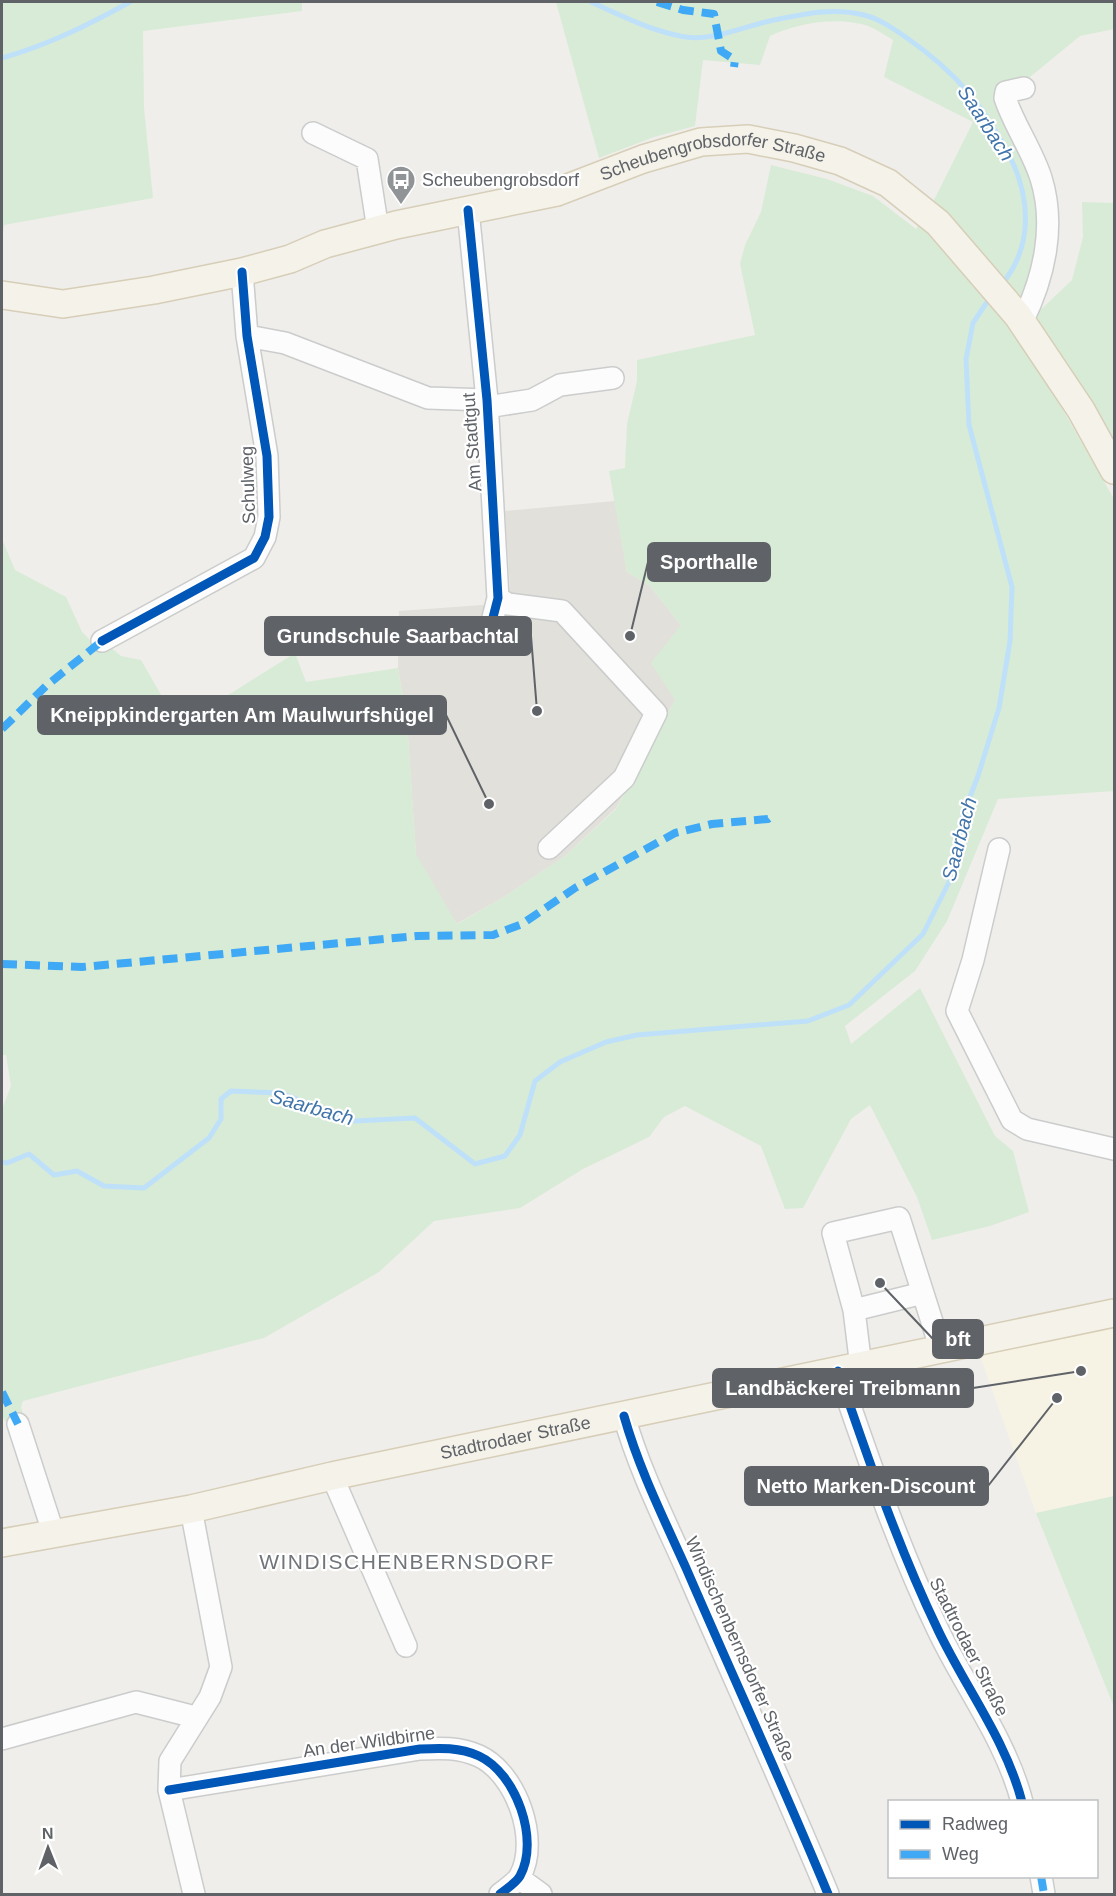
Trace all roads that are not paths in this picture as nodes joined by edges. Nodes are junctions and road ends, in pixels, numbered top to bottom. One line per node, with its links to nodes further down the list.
1 (1024, 88): 7 (street)
2 (314, 133): 4 (street)
3 (468, 210): 4 (main road, Scheubengrobsdorfer Straße); 7 (main road, Scheubengrobsdorfer Straße); 10 (street, Am Stadtgut)
4 (378, 230): 5 (main road, Scheubengrobsdorfer Straße)
5 (242, 272): 6 (main road, Scheubengrobsdorfer Straße); 8 (street, Schulweg)
6 (2, 295)
7 (1020, 319): 11 (main road, Scheubengrobsdorfer Straße)
8 (247, 336): 10 (street, Am Stadtgut); 14 (street, Schulweg)
9 (614, 378): 10 (street)
10 (487, 404): 12 (street, Am Stadtgut)
11 (1114, 470)
12 (498, 598): 13 (street, Am Stadtgut); 15 (street)
13 (449, 632)
14 (102, 642)
15 (549, 848)
16 (999, 849): 17 (street)
17 (1114, 1149)
18 (923, 1293): 19 (street); 19 (street); 21 (street)
19 (854, 1310): 22 (street)
20 (1114, 1313): 21 (main road, Stadtrodaer Straße)
21 (941, 1350): 22 (main road, Stadtrodaer Straße)
22 (849, 1369): 23 (main road, Stadtrodaer Straße); 33 (street, Stadtrodaer Straße)
23 (624, 1416): 25 (main road, Stadtrodaer Straße); 39 (street, Windischenbernsdorfer Straße)
24 (18, 1424): 27 (street)
25 (332, 1476): 26 (main road, Stadtrodaer Straße); 29 (street)
26 (191, 1509): 27 (main road, Stadtrodaer Straße); 30 (street)
27 (54, 1535): 28 (main road, Stadtrodaer Straße)
28 (2, 1543)
29 (406, 1646)
30 (195, 1718): 31 (street); 32 (street)
31 (2, 1739)
32 (169, 1790): 34 (street, An der Wildbirne); 36 (street)
33 (1021, 1800)
34 (519, 1878): 37 (street); 38 (street)
35 (1041, 1878): 40 (street)
36 (194, 1894)
37 (500, 1894)
38 (541, 1894)
39 (828, 1894)
40 (1044, 1894)

